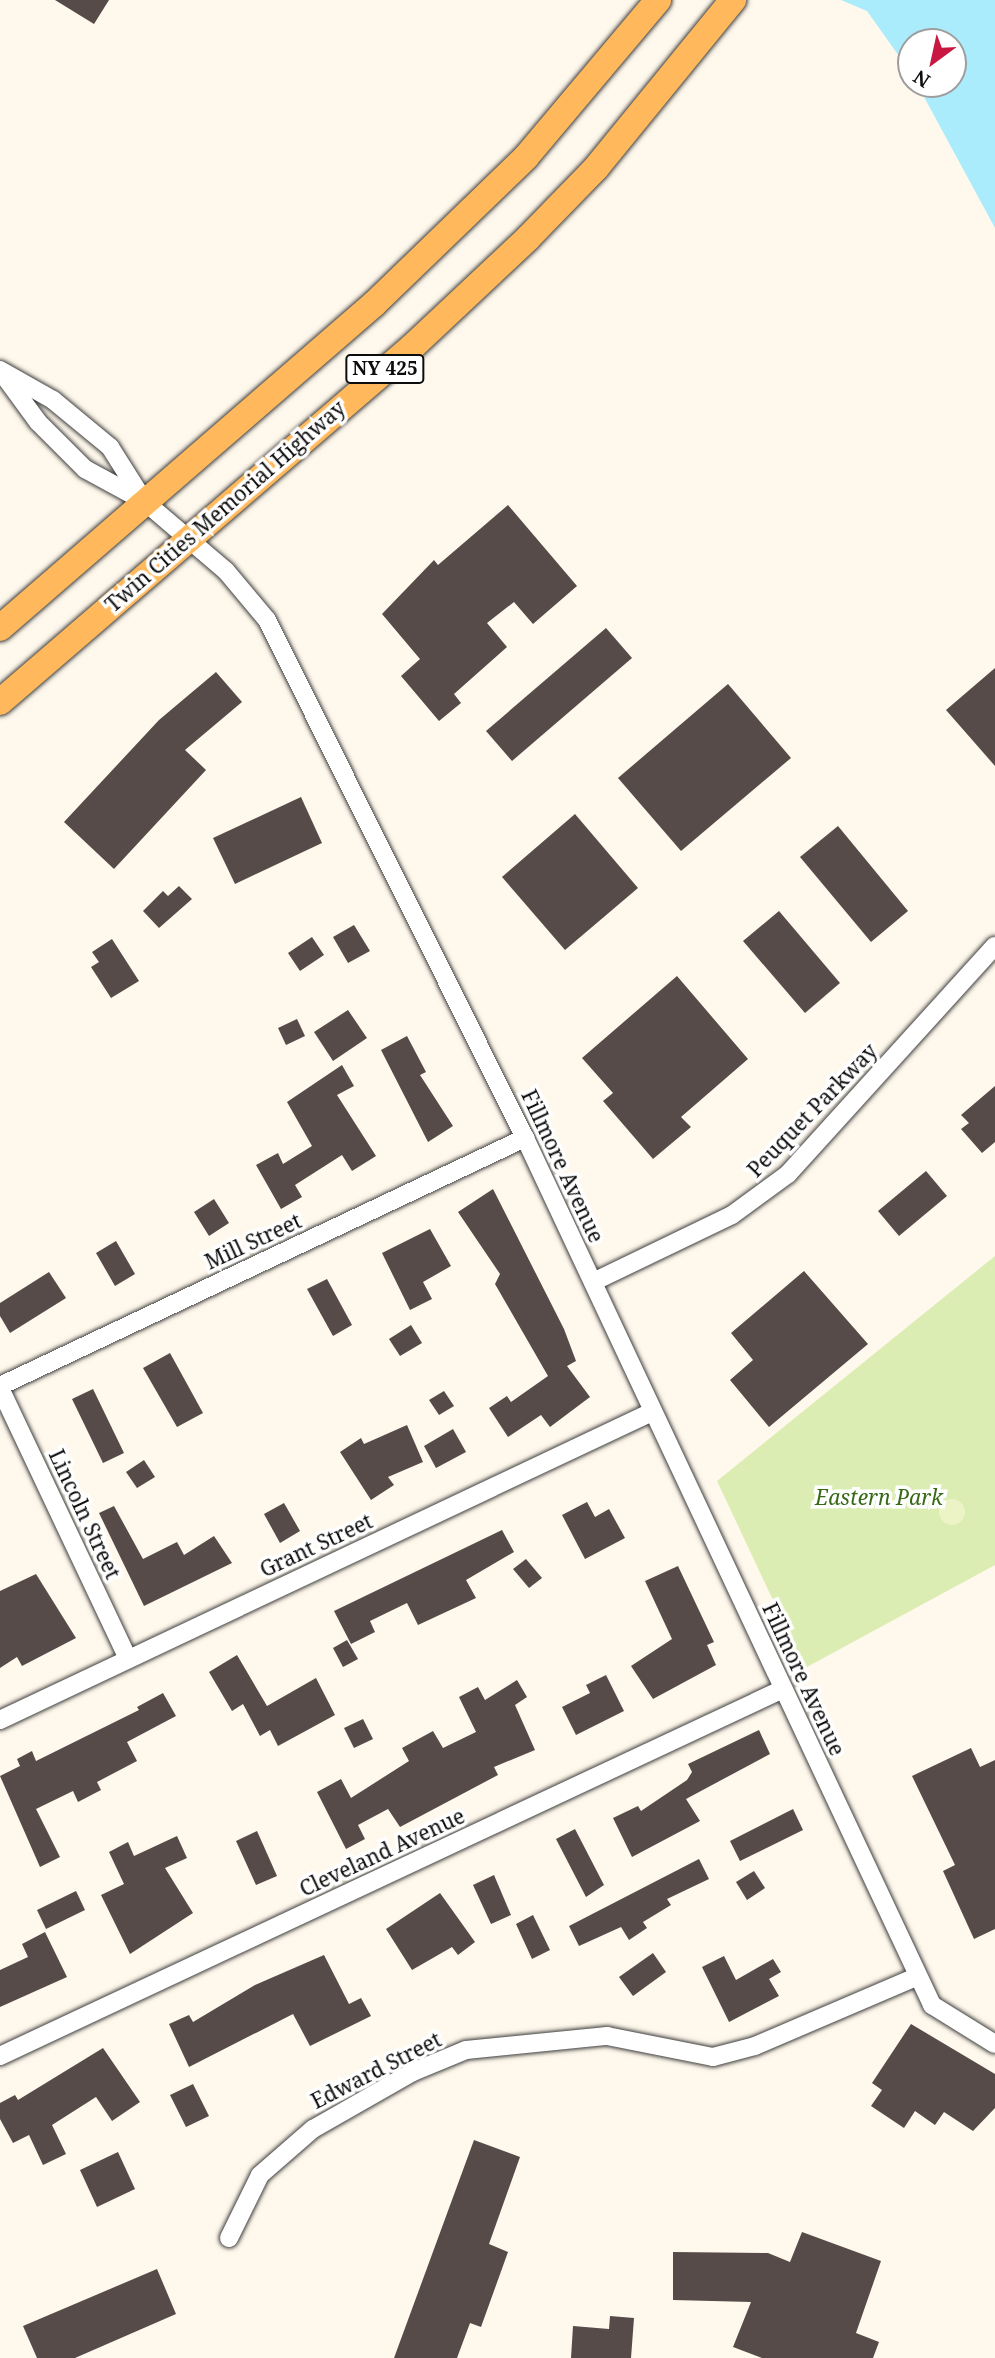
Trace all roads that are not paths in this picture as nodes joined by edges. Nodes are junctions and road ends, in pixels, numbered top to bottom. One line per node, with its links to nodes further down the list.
1 (658, 0): 4 (main road, NY 425)
2 (733, 0): 5 (main road, Twin Cities Memorial Highway / NY 425)
3 (1, 371): 4 (street); 4 (street, Fillmore Avenue)
4 (144, 501): 5 (street, Fillmore Avenue); 6 (main road, NY 425)
5 (188, 539): 7 (main road, Twin Cities Memorial Highway / NY 425); 9 (street, Fillmore Avenue)
6 (0, 628)
7 (0, 702)
8 (995, 946): 10 (street, Peuquet Parkway)
9 (525, 1138): 10 (street, Fillmore Avenue); 11 (street, Mill Street)
10 (593, 1282): 12 (street, Fillmore Avenue)
11 (0, 1387): 13 (street, Lincoln Street)
12 (652, 1412): 13 (street, Grant Street); 14 (street, Fillmore Avenue)
13 (128, 1659): 15 (street, Grant Street)
14 (783, 1689): 16 (street, Fillmore Avenue); 18 (street, Cleveland Avenue)
15 (0, 1720)
16 (918, 1976): 17 (street, Fillmore Avenue); 19 (street, Edward Street)
17 (995, 2044)
18 (0, 2056)
19 (229, 2238)

